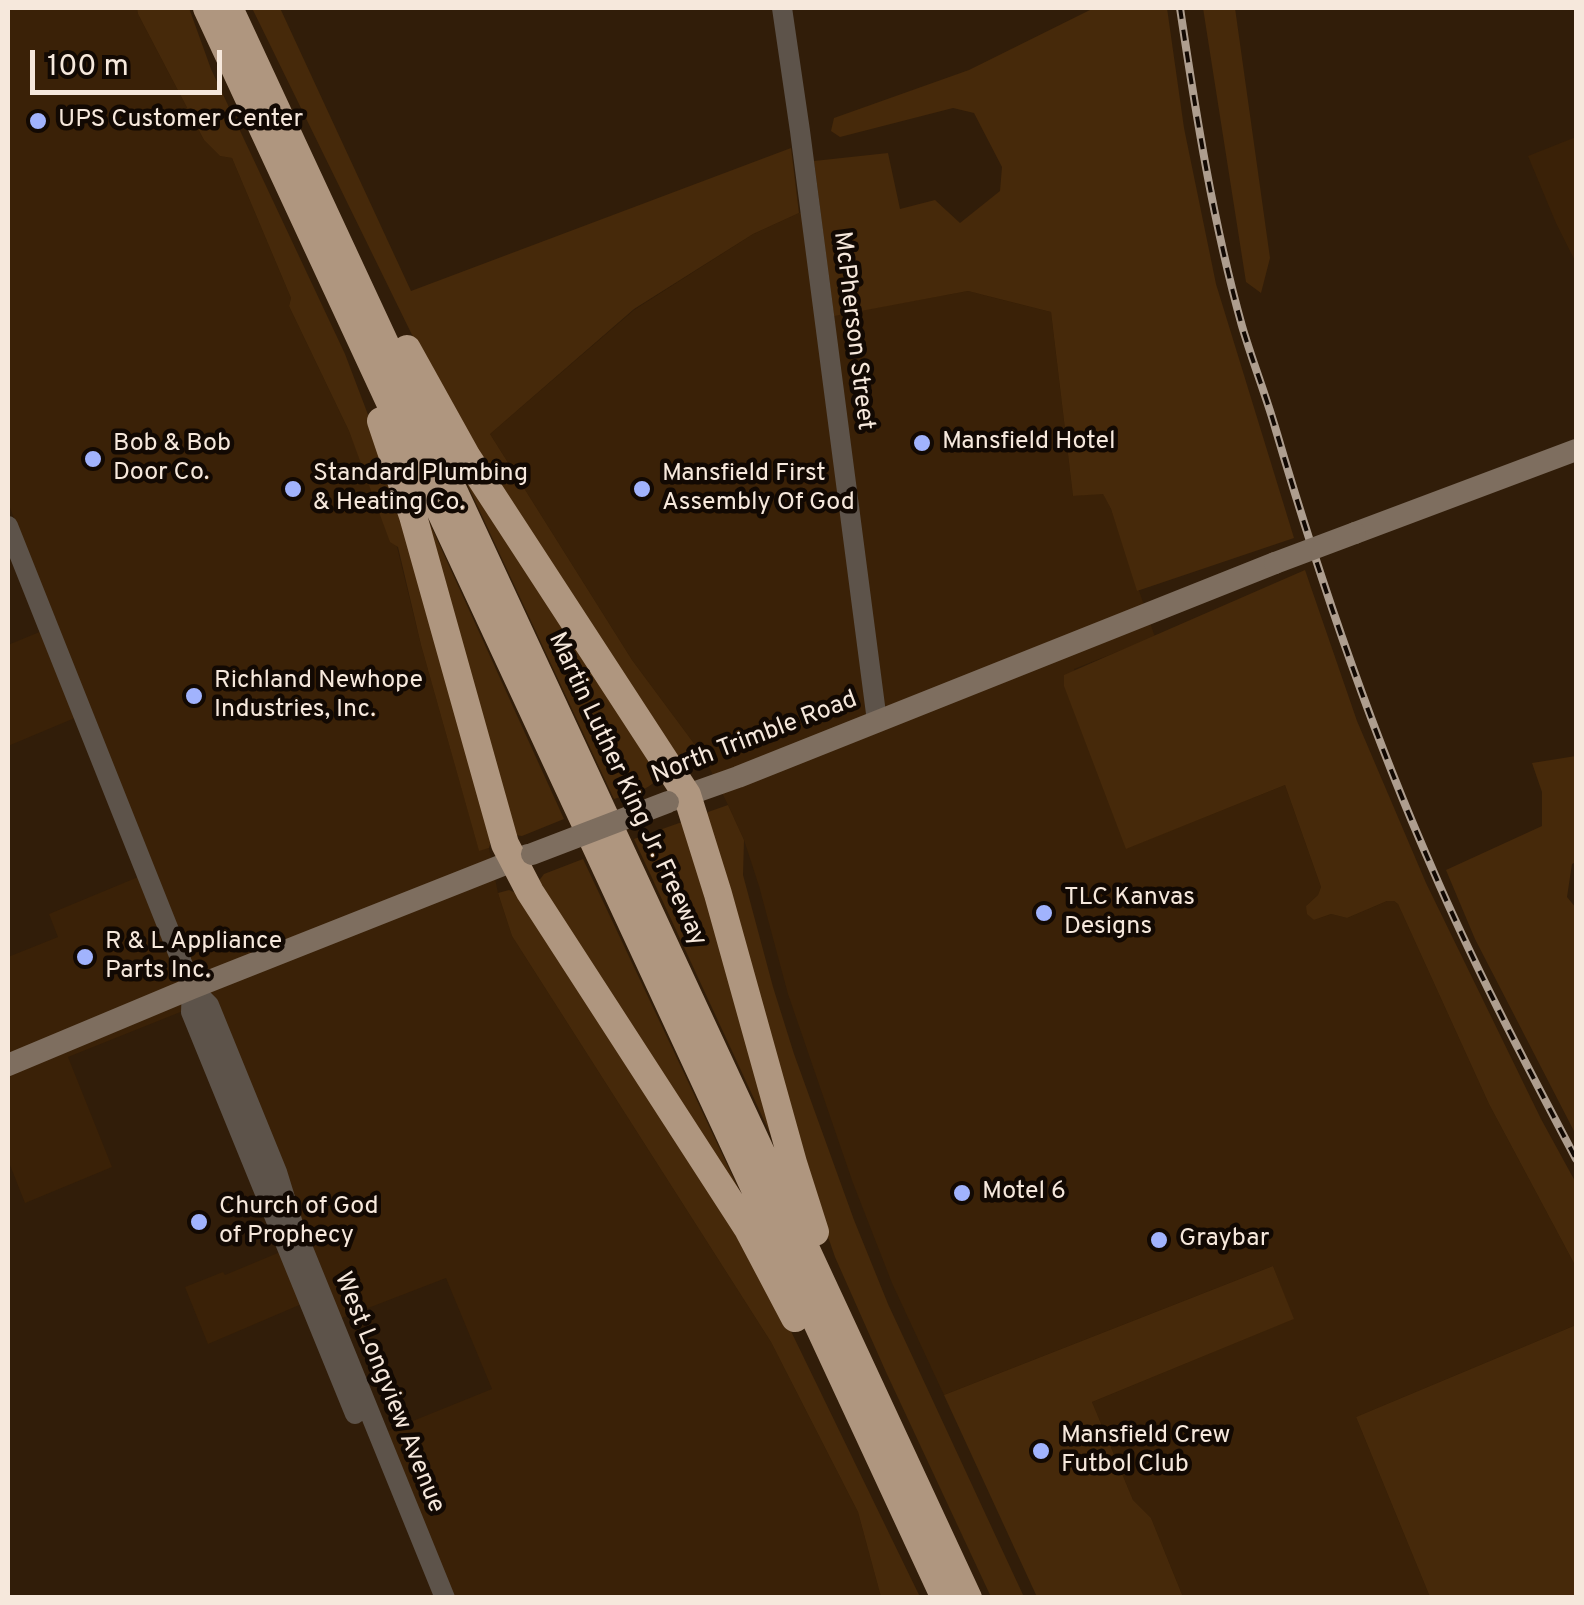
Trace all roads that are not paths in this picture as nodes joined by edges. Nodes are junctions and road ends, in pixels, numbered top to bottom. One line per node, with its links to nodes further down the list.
1 (782, 8): 5 (street, McPherson Street)
2 (222, 14): 6 (highway); 7 (highway); 10 (highway, Martin Luther King Jr. Freeway); 14 (highway, Martin Luther King Jr. Freeway)
3 (1576, 450): 5 (main road, North Trimble Road, bridge)
4 (8, 526): 8 (street, West Longview Avenue)
5 (878, 721): 6 (main road, North Trimble Road)
6 (677, 798): 7 (main road, North Trimble Road, bridge); 10 (highway)
7 (522, 857): 8 (main road, North Trimble Road); 13 (highway)
8 (192, 988): 9 (main road, North Trimble Road); 11 (street, West Longview Avenue); 12 (street, West Longview Avenue)
9 (8, 1065)
10 (892, 1433): 15 (highway, Martin Luther King Jr. Freeway)
11 (430, 1598)
12 (445, 1598)
13 (932, 1598)
14 (945, 1598)
15 (968, 1598)

